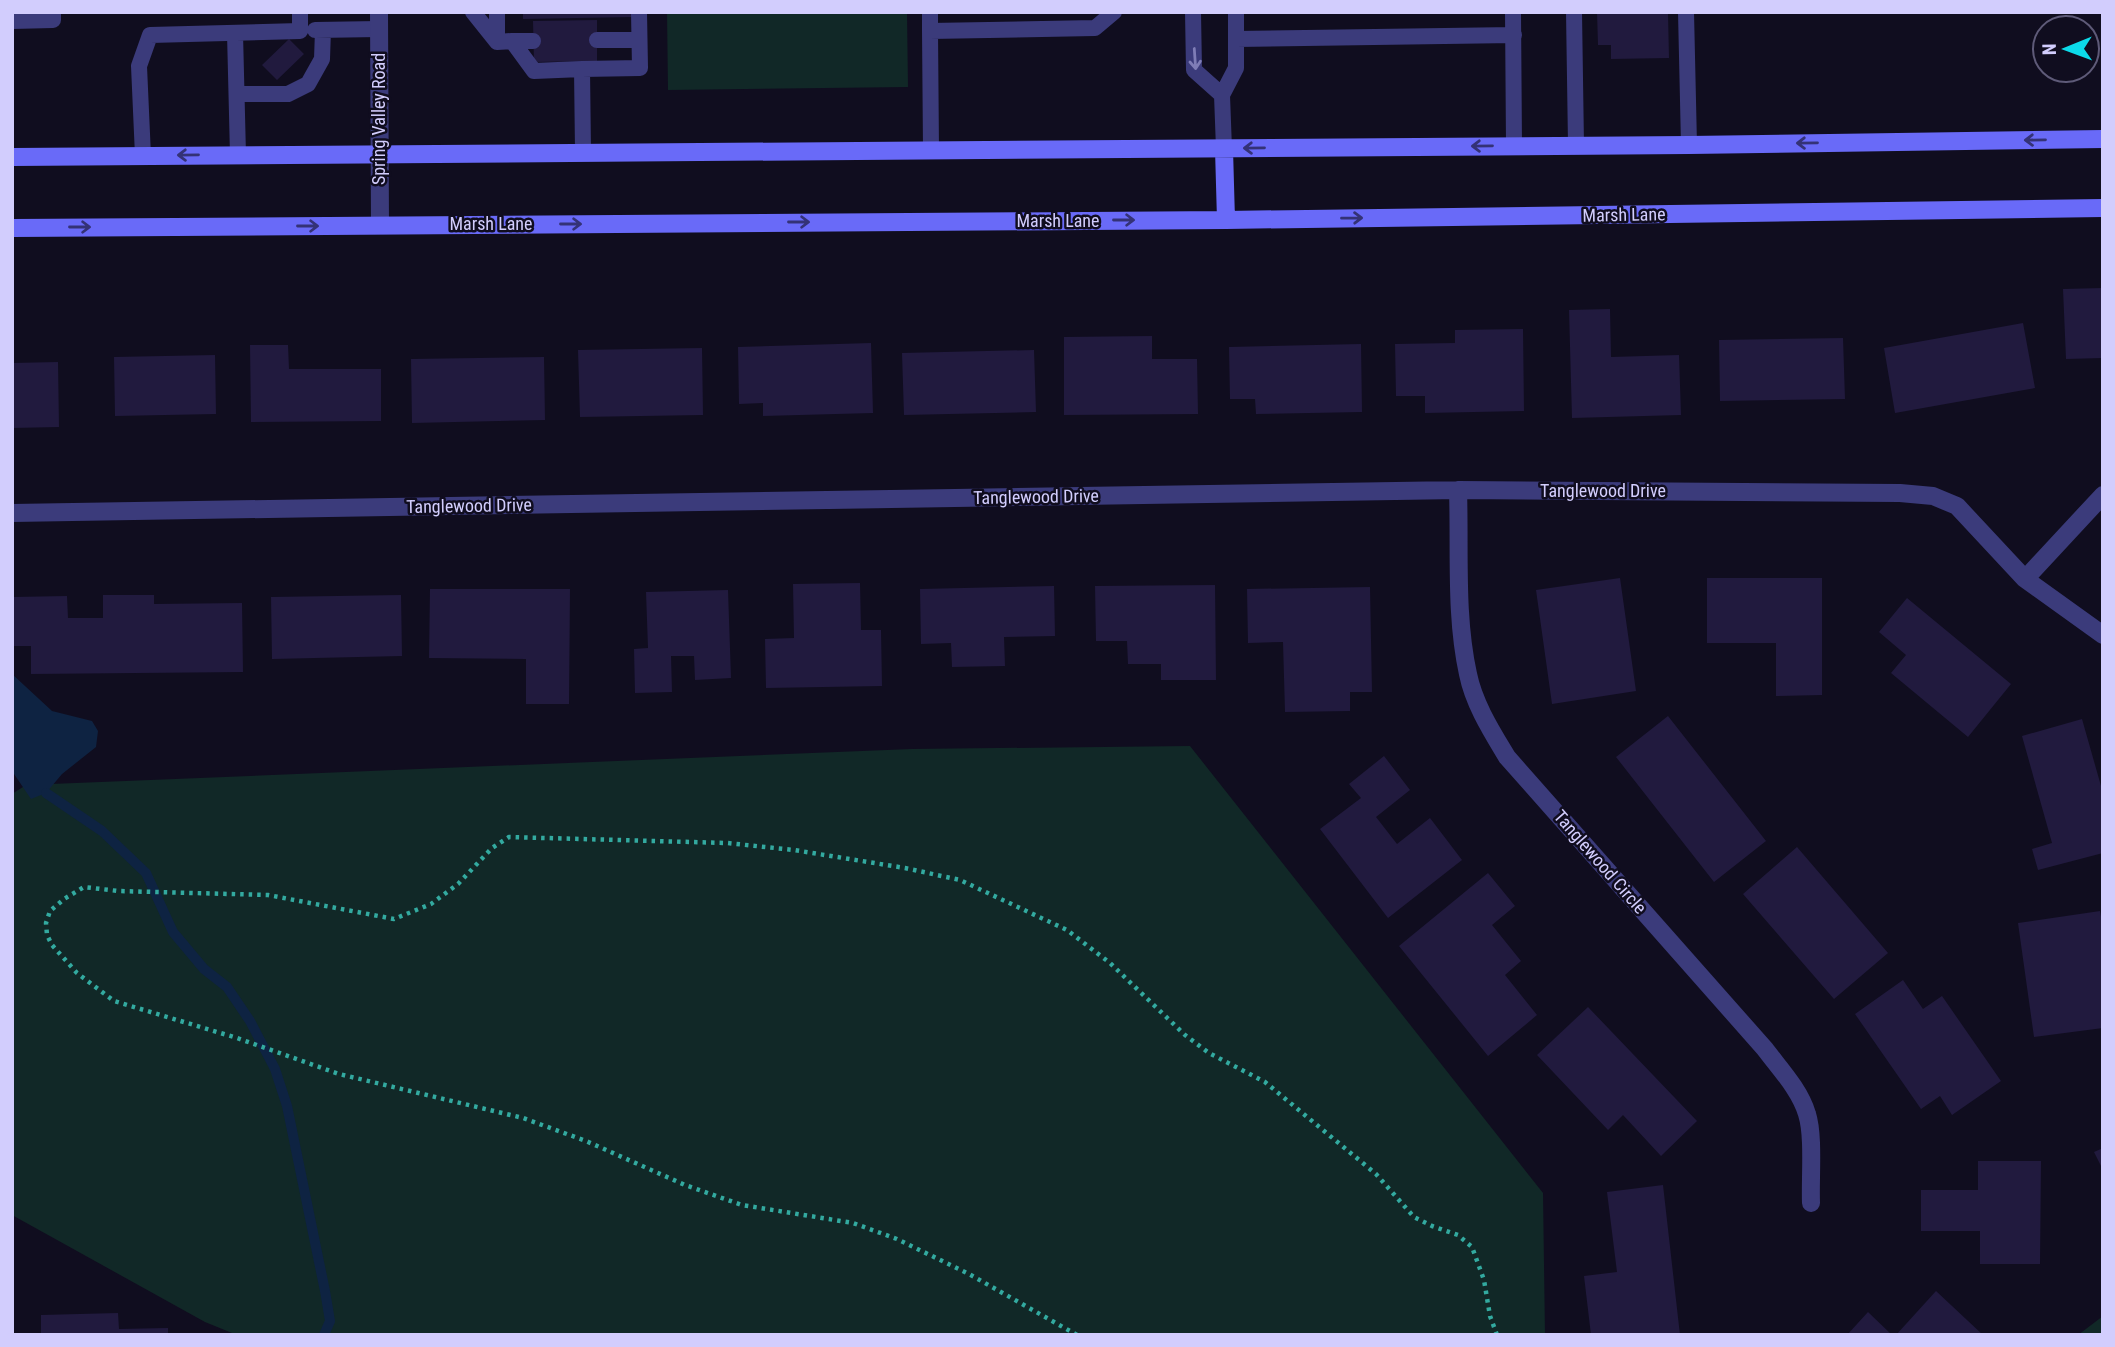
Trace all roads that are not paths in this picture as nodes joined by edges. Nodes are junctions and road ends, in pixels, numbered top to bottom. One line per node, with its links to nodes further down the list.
1 (53, 12): 14 (lane)
2 (300, 12): 18 (lane)
3 (473, 12): 26 (lane)
4 (496, 12): 26 (lane)
5 (639, 12): 24 (lane)
6 (930, 12): 19 (lane)
7 (1002, 12): 17 (lane)
8 (1114, 12): 17 (lane)
9 (1194, 12): 29 (lane, one-way to 29)
10 (1236, 12): 22 (lane)
11 (1513, 12): 21 (lane)
12 (1574, 12): 31 (lane)
13 (1686, 12): 32 (lane)
14 (12, 21)
15 (379, 21): 16 (lane); 37 (street, Spring Valley Road)
16 (323, 30): 18 (lane); 28 (lane)
17 (1003, 30): 19 (lane)
18 (300, 31): 20 (lane)
19 (930, 31): 35 (lane)
20 (235, 33): 28 (lane); 39 (lane)
21 (1514, 35): 22 (lane); 33 (lane)
22 (1236, 39): 29 (lane)
23 (597, 40): 24 (lane)
24 (639, 40): 27 (lane)
25 (533, 41): 26 (lane)
26 (504, 42): 27 (lane)
27 (582, 69): 36 (lane)
28 (237, 94): 38 (lane)
29 (1222, 94): 34 (lane)
30 (2103, 139): 32 (main road, one-way to 32)
31 (1576, 145): 32 (main road); 33 (main road)
32 (1689, 145)
33 (1514, 146): 34 (main road, one-way to 34)
34 (1224, 149): 35 (main road); 42 (main road)
35 (932, 150): 36 (main road)
36 (583, 152): 37 (main road)
37 (379, 153): 38 (main road); 43 (street, Spring Valley Road)
38 (239, 155): 39 (main road, one-way to 39)
39 (143, 156): 40 (main road)
40 (12, 157)
41 (2103, 208): 42 (main road, Marsh Lane, one-way to 41)
42 (1226, 220): 43 (main road, Marsh Lane, one-way to 42)
43 (380, 225): 44 (main road, Marsh Lane, one-way to 43)
44 (12, 228)
45 (1458, 490): 47 (street, Tanglewood Drive); 48 (street, Tanglewood Drive); 50 (street, Tanglewood Circle)
46 (2103, 495): 48 (street)
47 (12, 513)
48 (2025, 579): 49 (street, Tanglewood Drive)
49 (2103, 635)
50 (1811, 1203)

